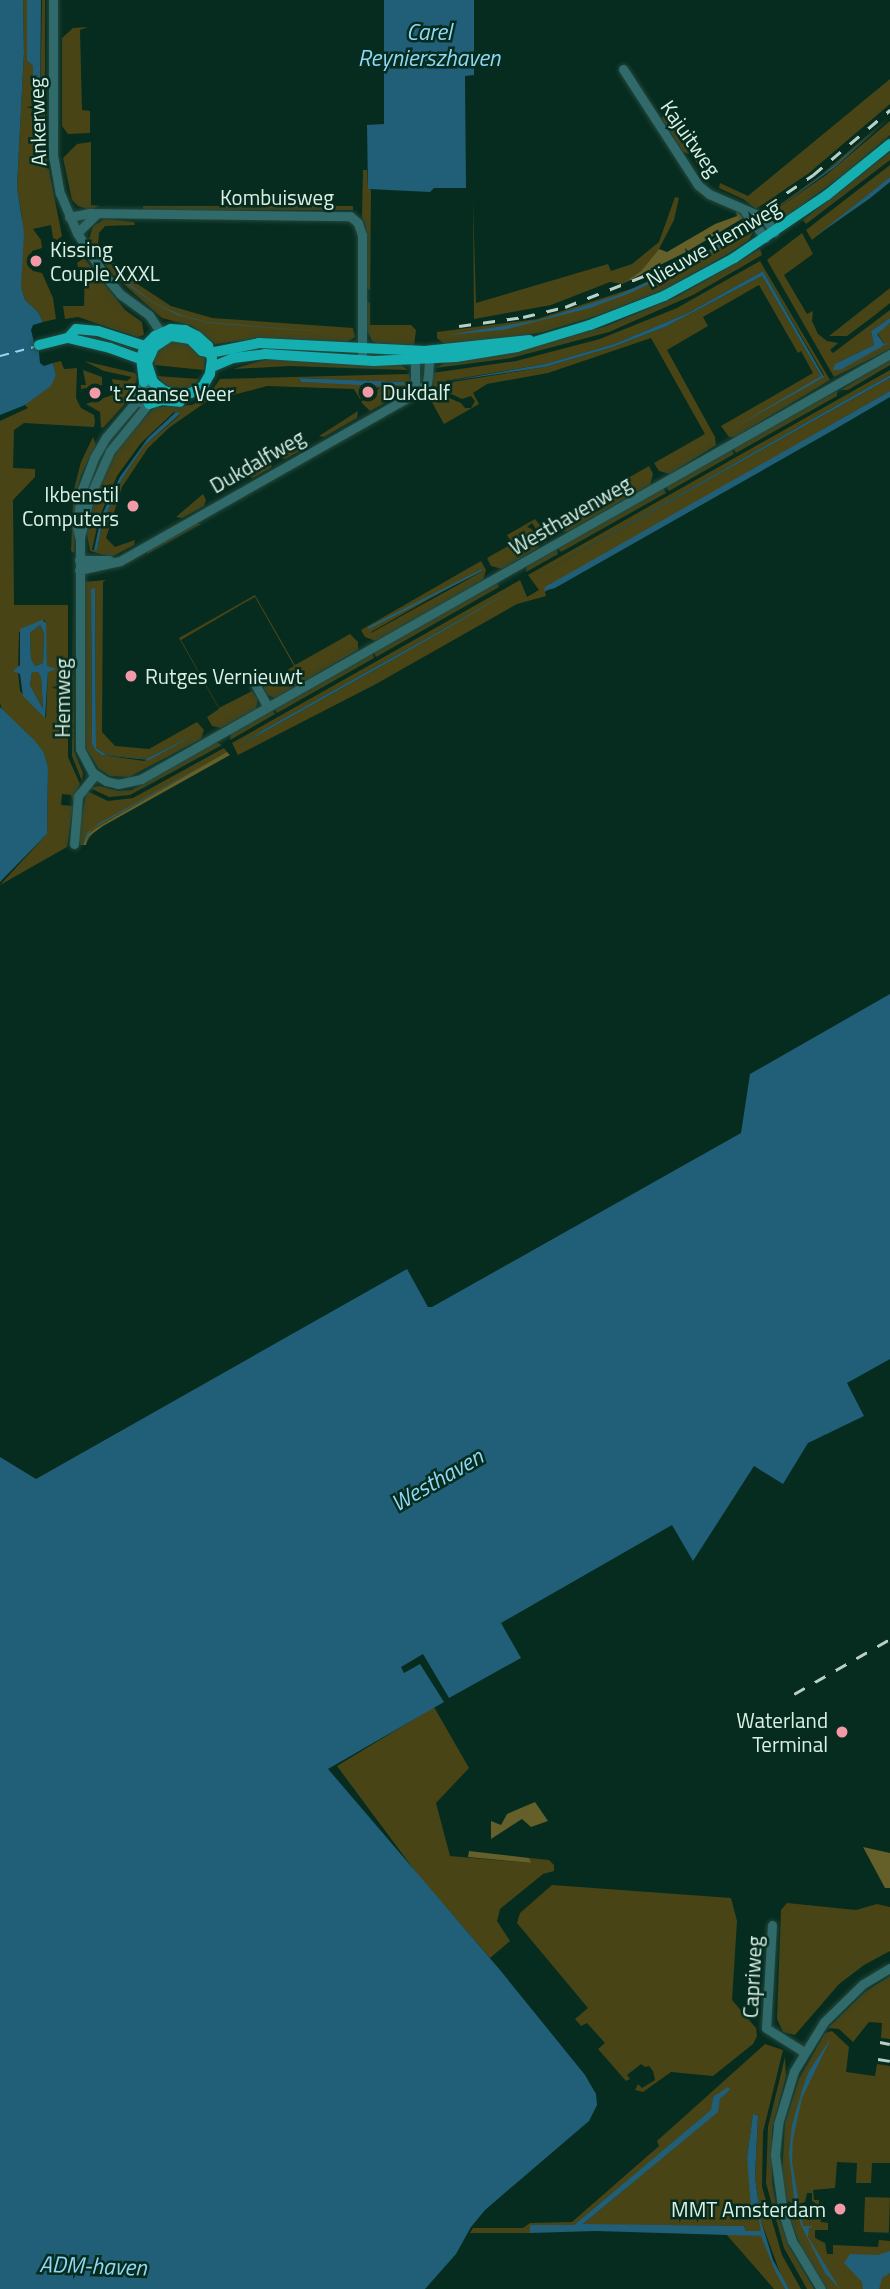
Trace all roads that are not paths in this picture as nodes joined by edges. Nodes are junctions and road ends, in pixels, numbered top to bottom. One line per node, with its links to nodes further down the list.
1 (53, 0): 5 (street, Ankerweg)
2 (623, 69): 7 (street, Kajuitweg)
3 (890, 144): 7 (main road, Nieuwe Hemweg)
4 (97, 215): 5 (street, Kombuisweg); 6 (street); 14 (street, Kombuisweg)
5 (69, 217): 6 (street, Ankerweg)
6 (77, 233): 9 (street, Ankerweg)
7 (770, 235): 15 (main road, Nieuwe Hemweg)
8 (68, 338): 10 (main road); 11 (main road); 18 (main road)
9 (159, 338): 11 (main road); 12 (main road); 18 (main road)
10 (38, 345)
11 (145, 346): 18 (main road)
12 (210, 352): 14 (main road, Nieuwe Hemweg); 19 (main road)
13 (890, 354): 29 (street, Westhavenweg)
14 (362, 355): 15 (main road, Nieuwe Hemweg); 16 (main road, Nieuwe Hemweg); 17 (main road, Nieuwe Hemweg)
15 (427, 356): 17 (main road, Nieuwe Hemweg); 22 (street, Dukdalfweg)
16 (249, 357): 19 (main road, Nieuwe Hemweg); 23 (main road)
17 (415, 360): 22 (street)
18 (144, 361): 20 (main road)
19 (212, 367): 21 (main road)
20 (148, 382): 21 (main road); 24 (street, Hemweg)
21 (164, 391): 23 (street, Hemweg)
22 (406, 396): 25 (street, Dukdalfweg)
23 (149, 404): 24 (street, Hemweg)
24 (80, 540): 26 (street, Hemweg)
25 (124, 556): 26 (street, Dukdalfweg); 27 (street, Dukdalfweg)
26 (79, 560): 27 (street, Hemweg)
27 (79, 570): 30 (street, Hemweg)
28 (255, 684): 29 (street)
29 (268, 707): 30 (street, Westhavenweg)
30 (95, 775): 31 (street)
31 (74, 844)
32 (772, 1925): 34 (street, Capriweg)
33 (890, 1968): 34 (street)
34 (804, 2052): 35 (street)
35 (821, 2289)

